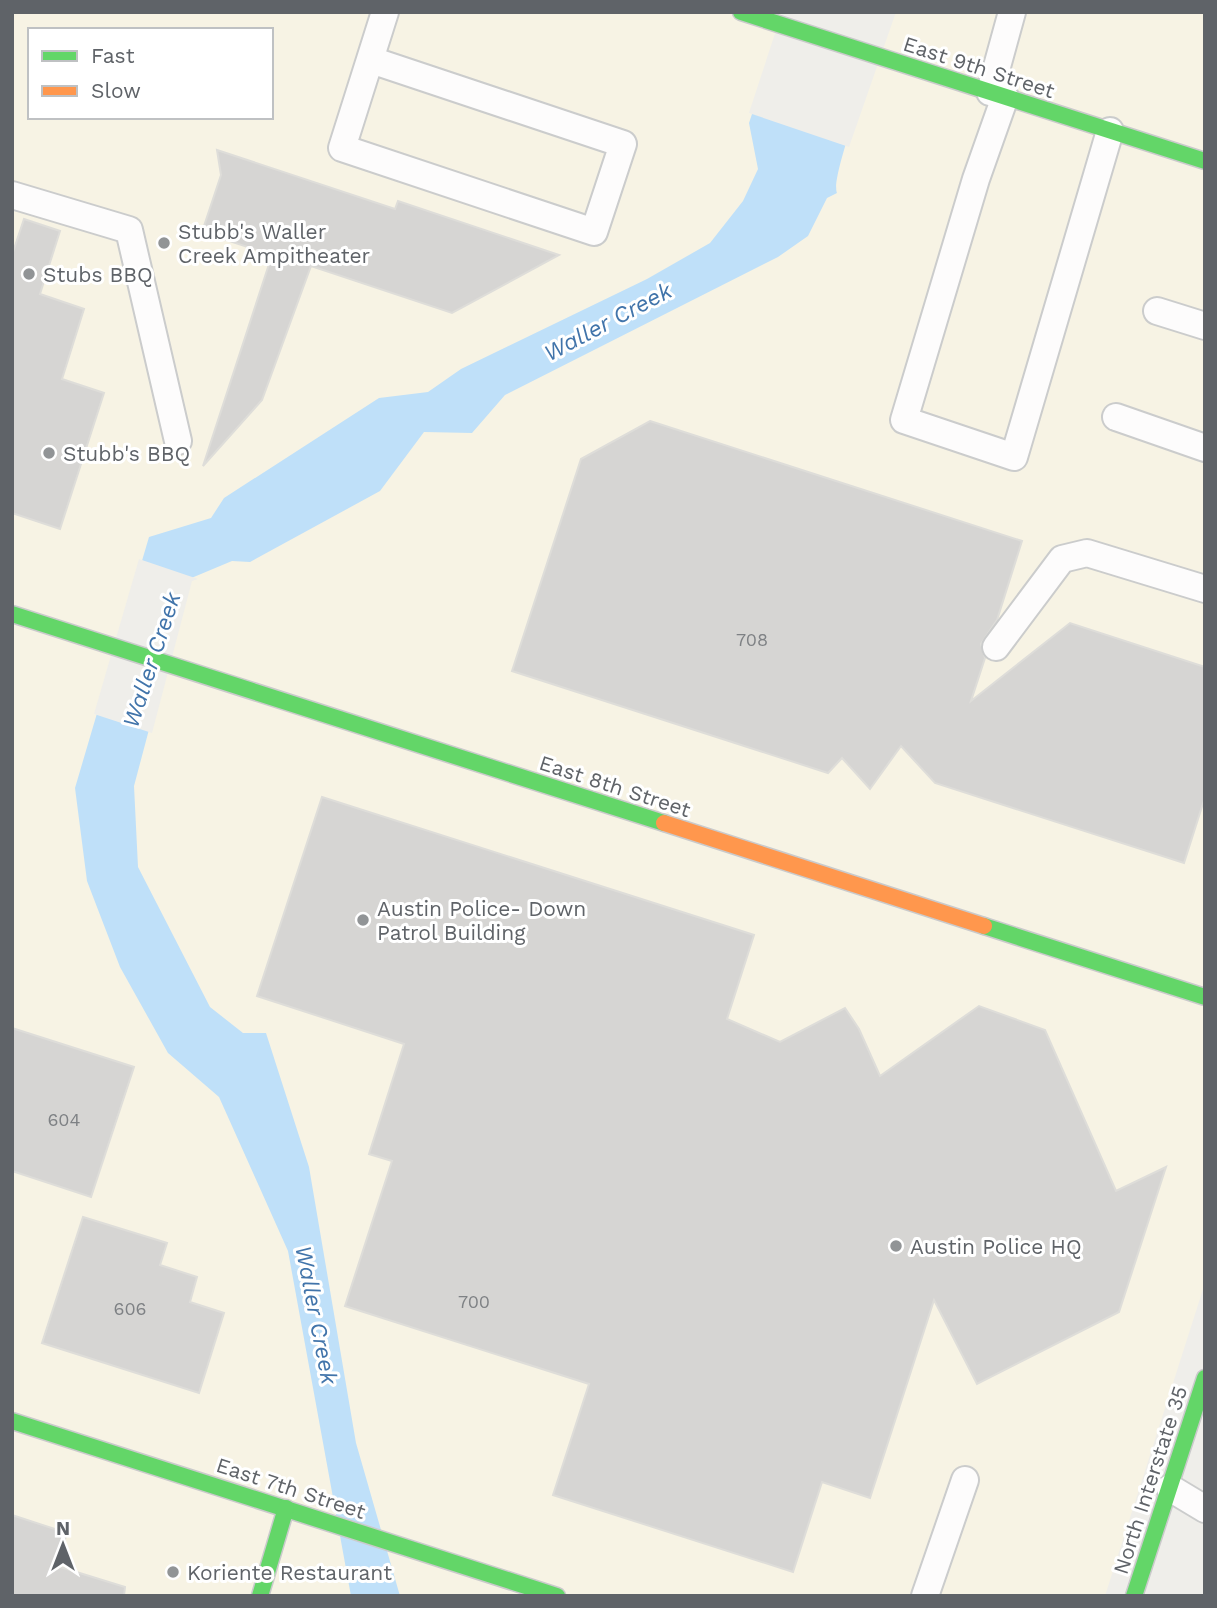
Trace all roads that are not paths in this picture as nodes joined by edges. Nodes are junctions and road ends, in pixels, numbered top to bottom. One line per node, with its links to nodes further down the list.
1 (385, 12): 4 (lane)
2 (741, 12): 5 (main road, East 9th Street)
3 (1013, 12): 5 (lane)
4 (371, 60): 4 (lane)
5 (998, 94): 6 (main road, East 9th Street); 6 (lane)
6 (1110, 131): 7 (main road, East 9th Street)
7 (1205, 161)
8 (12, 195): 12 (lane)
9 (1157, 311): 10 (lane)
10 (1205, 326)
11 (1116, 417): 13 (lane)
12 (178, 441)
13 (1205, 448)
14 (1205, 589): 16 (lane)
15 (12, 614): 17 (main road, East 8th Street)
16 (996, 647)
17 (1205, 997)
18 (1205, 1378): 21 (main road, North Interstate 35)
19 (12, 1421): 22 (main road, East 7th Street)
20 (965, 1480): 26 (lane)
21 (1170, 1488): 23 (lane); 27 (main road, North Interstate 35)
22 (286, 1508): 24 (main road); 25 (main road, East 7th Street)
23 (1205, 1509)
24 (262, 1588)
25 (557, 1596)
26 (925, 1596)
27 (1134, 1596)

